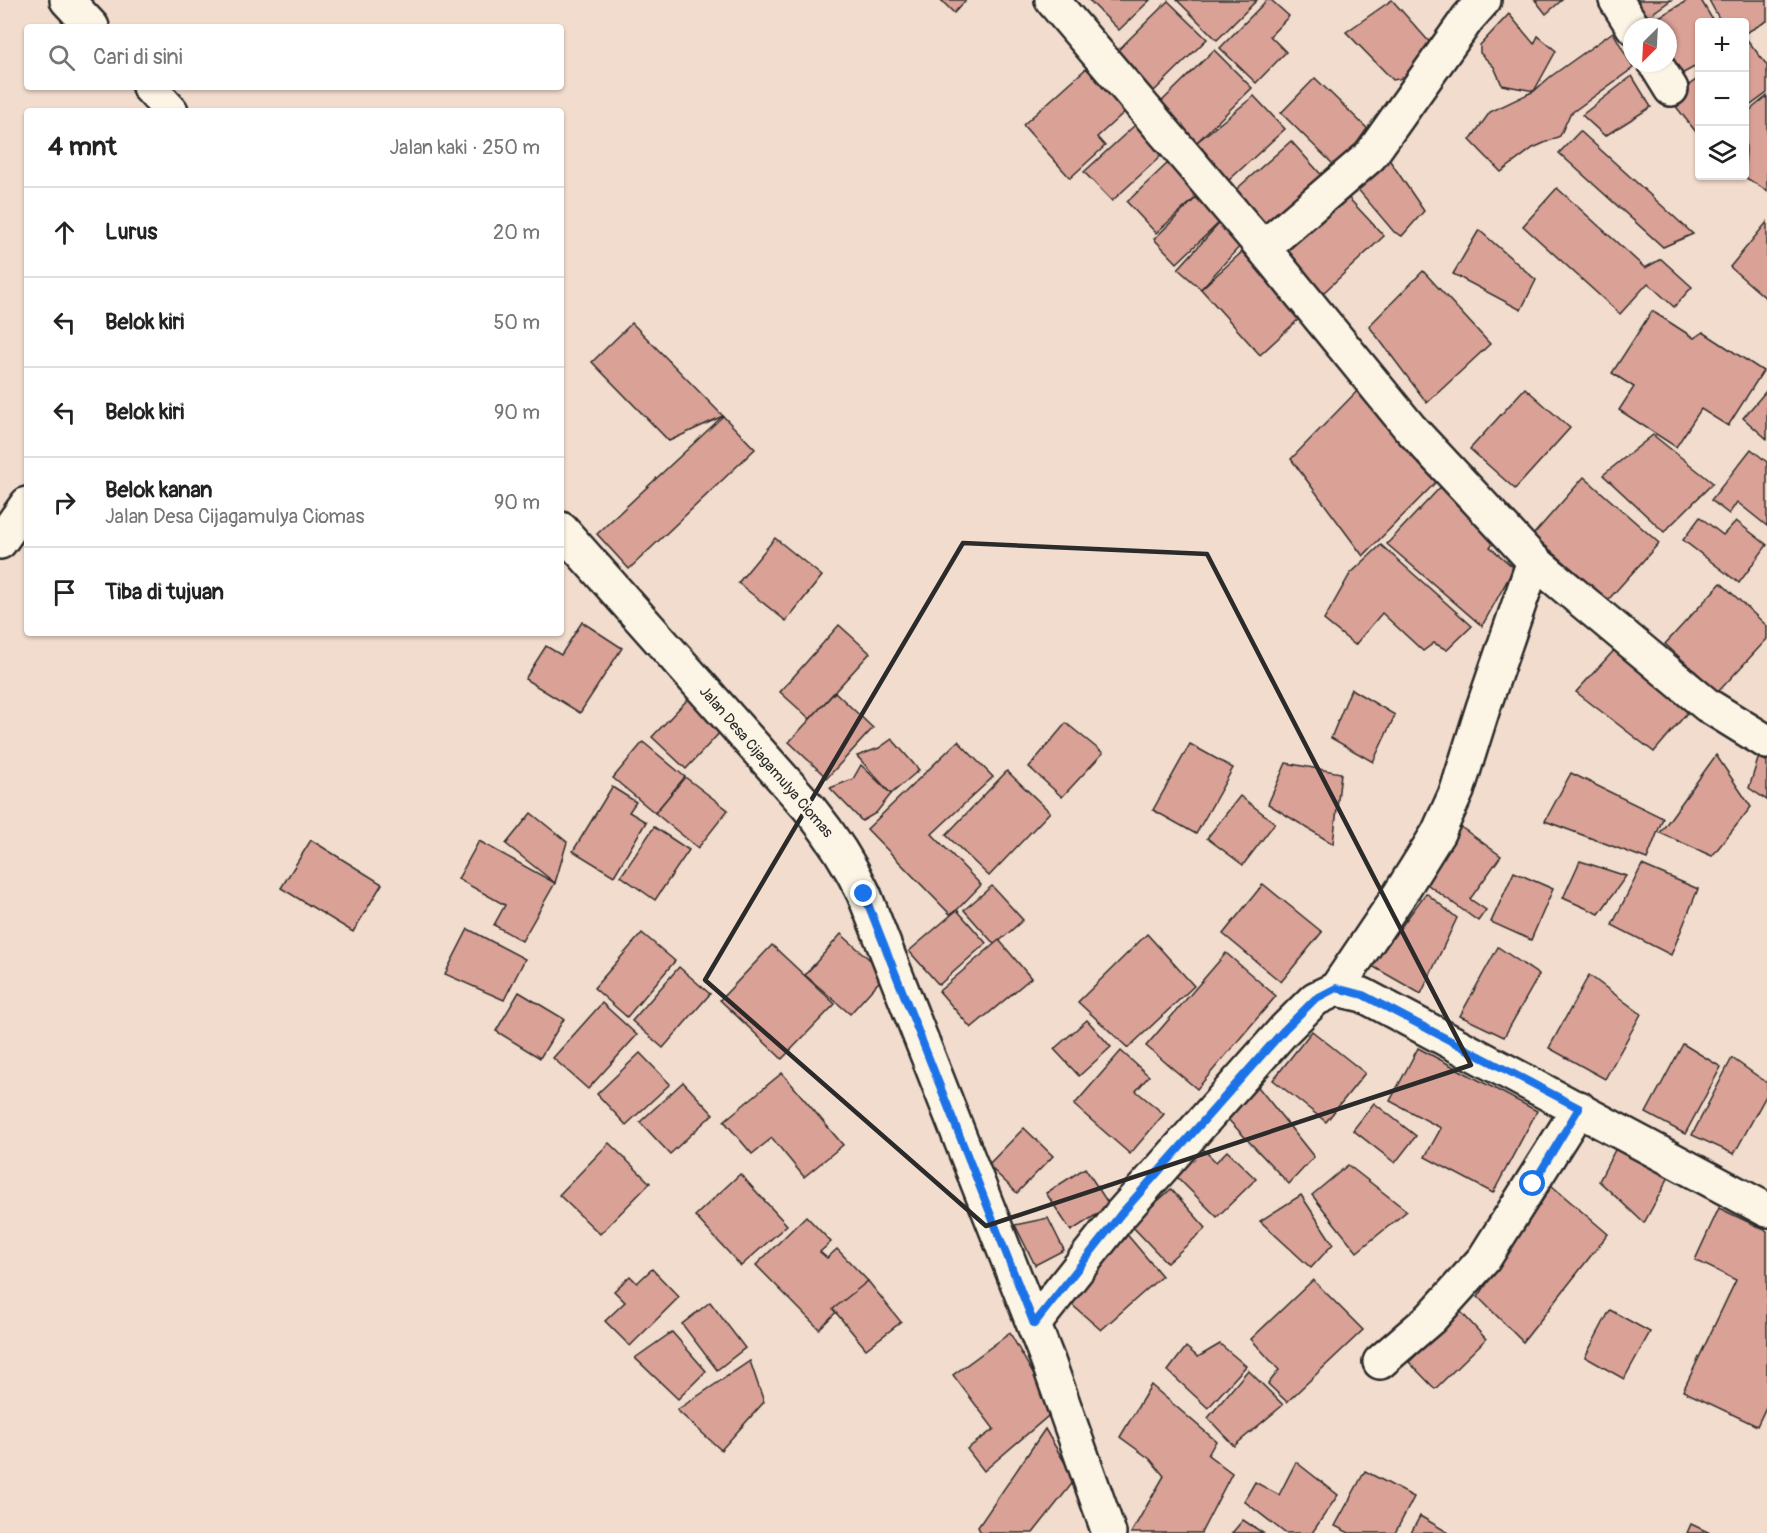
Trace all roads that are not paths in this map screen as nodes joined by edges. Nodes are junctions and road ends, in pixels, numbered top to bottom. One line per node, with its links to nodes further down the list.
1 (67, 0): 6 (street)
2 (1052, 0): 9 (street)
3 (1484, 0): 9 (street)
4 (1616, 0): 5 (street)
5 (1627, 18)
6 (89, 24)
7 (152, 90): 8 (street)
8 (168, 108)
9 (1263, 248): 13 (street)
10 (24, 508): 12 (street)
11 (564, 532): 18 (street, Jalan Desa Cijagamulya Ciomas)
12 (0, 542)
13 (1534, 561): 14 (street); 15 (street)
14 (1767, 742)
15 (1336, 988): 16 (street); 18 (street)
16 (1579, 1108): 17 (street); 19 (street)
17 (1767, 1210)
18 (1034, 1324): 20 (street, Jalan Desa Cijagamulya Ciomas)
19 (1380, 1362)
20 (1109, 1533)

